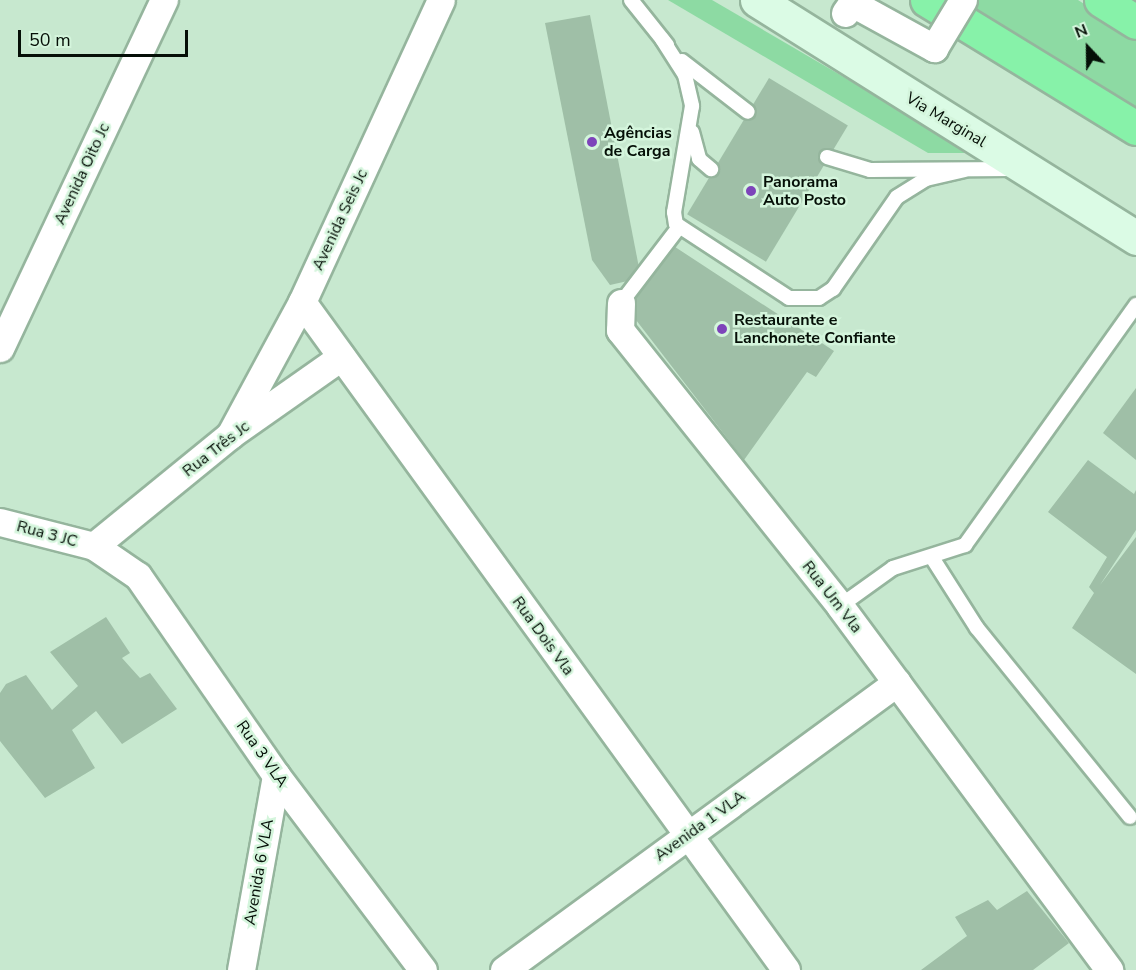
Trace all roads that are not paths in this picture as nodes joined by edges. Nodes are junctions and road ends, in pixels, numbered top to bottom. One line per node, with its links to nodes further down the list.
1 (164, 0): 25 (street, Avenida Oito Jc)
2 (441, 0): 22 (street, Avenida Seis Jc)
3 (631, 0): 10 (lane)
4 (757, 0): 18 (main road, Via Marginal)
5 (927, 0): 11 (highway)
6 (963, 0): 8 (street, bridge)
7 (1101, 0): 9 (highway)
8 (845, 13)
9 (1136, 22)
10 (662, 39): 12 (lane); 13 (lane)
11 (1022, 57): 14 (highway); 15 (highway)
12 (748, 112)
13 (692, 121): 17 (lane); 20 (lane)
14 (1136, 128)
15 (1136, 148)
16 (827, 157): 19 (lane)
17 (711, 169)
18 (1030, 169): 19 (lane); 21 (main road, Via Marginal)
19 (964, 170): 20 (lane)
20 (679, 227): 23 (lane, Rua Um Vla)
21 (1136, 238)
22 (302, 302): 26 (street, Rua Dois Vla); 27 (street, Avenida Seis Jc)
23 (621, 303): 31 (street, Rua Um Vla)
24 (1136, 305): 30 (lane)
25 (0, 348)
26 (341, 357): 27 (street, Rua Três Jc); 35 (street, Rua Dois Vla)
27 (230, 435): 29 (street, Rua Três Jc)
28 (0, 522): 29 (street, Rua 3 JC)
29 (94, 546): 33 (street, Rua 3 VLA)
30 (933, 559): 31 (lane); 34 (lane)
31 (840, 606): 32 (street, Rua Um Vla)
32 (897, 682): 35 (street, Avenida 1 VLA); 40 (street, Rua Um Vla)
33 (276, 775): 36 (street, Avenida 6 VLA); 37 (street, Rua 3 VLA)
34 (1130, 817)
35 (687, 835): 38 (street, Avenida 1 VLA); 39 (street, Rua Dois Vla)
36 (242, 970)
37 (423, 970)
38 (504, 970)
39 (786, 970)
40 (1109, 970)

